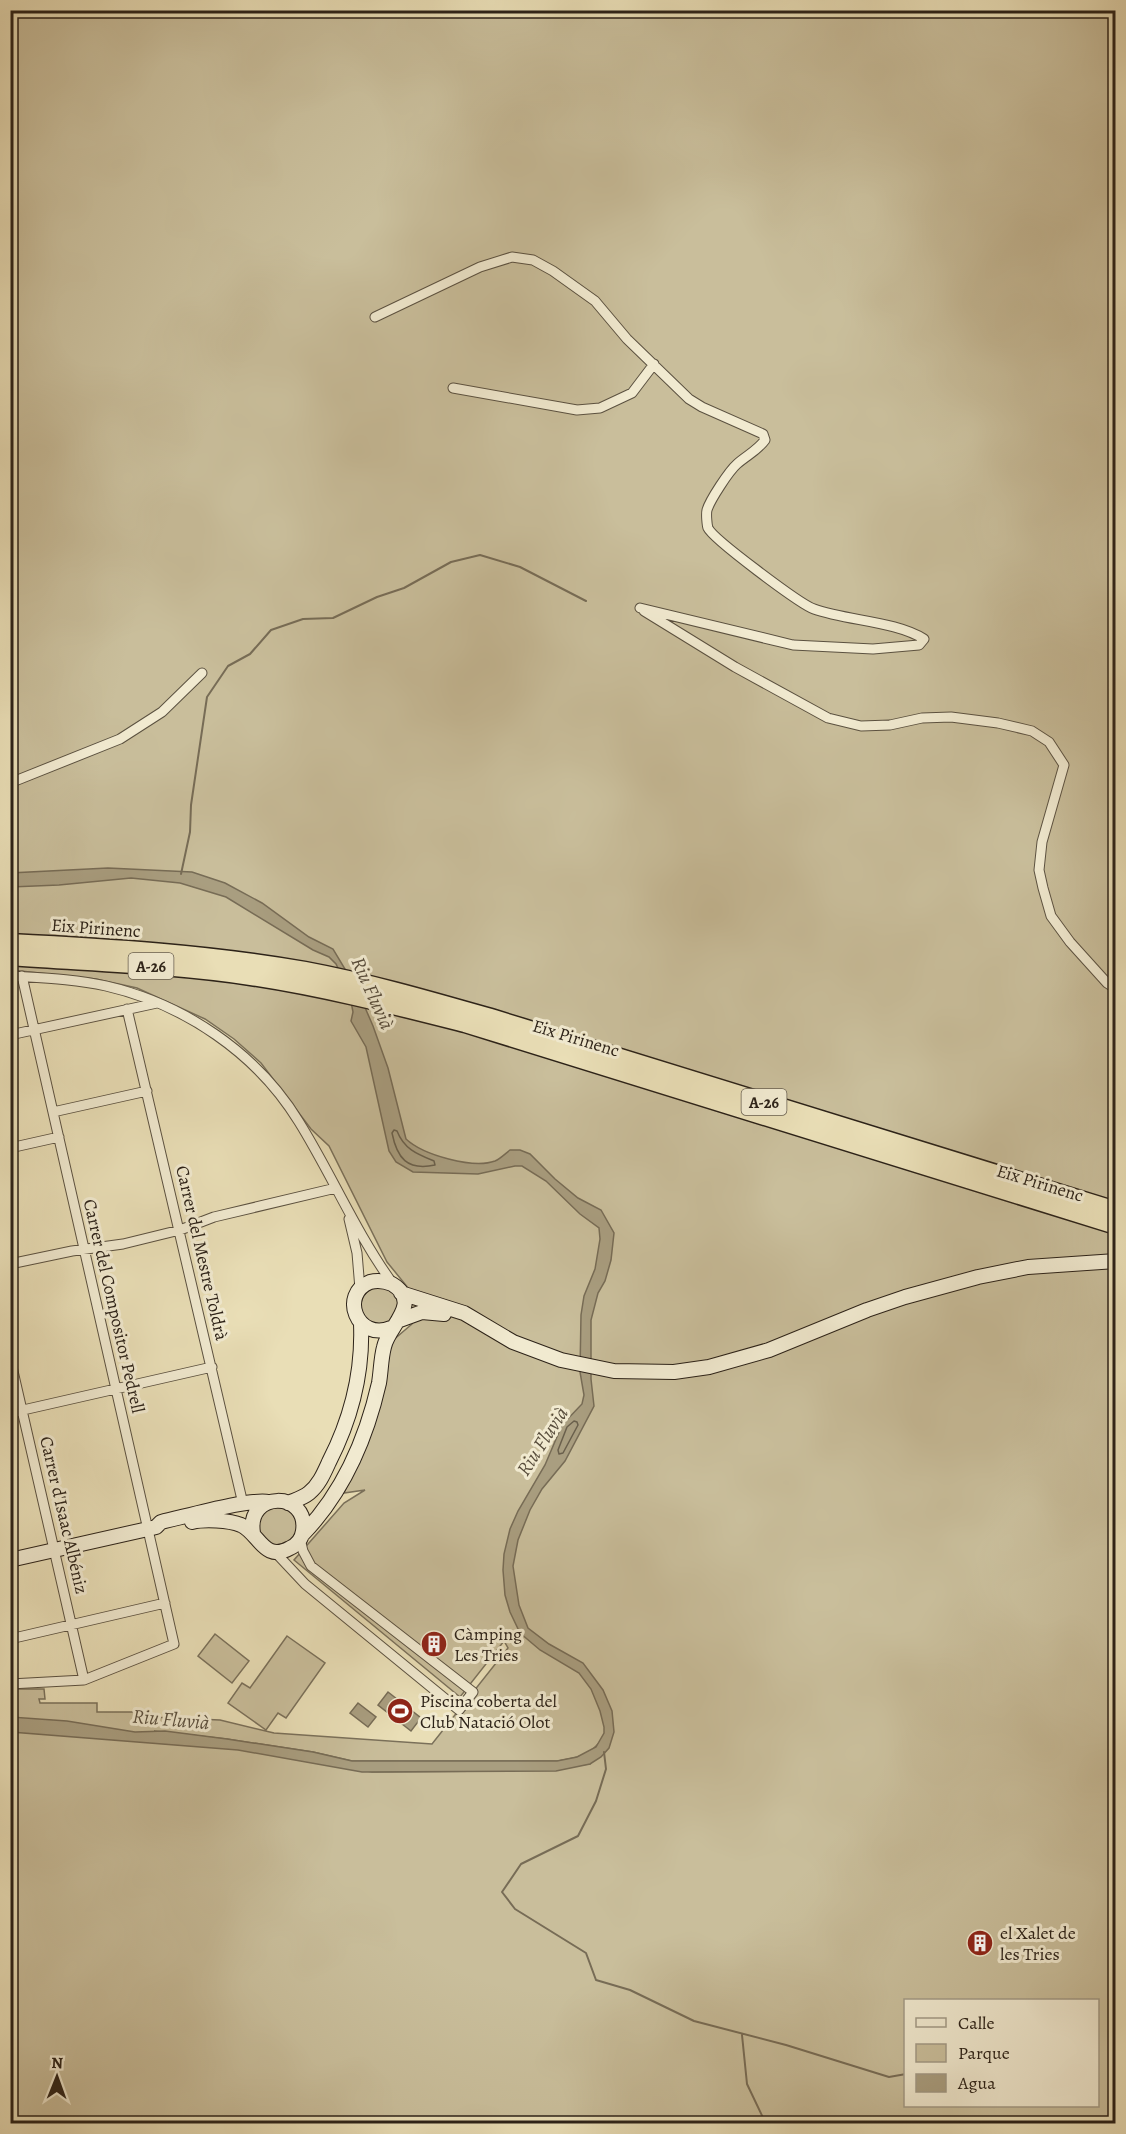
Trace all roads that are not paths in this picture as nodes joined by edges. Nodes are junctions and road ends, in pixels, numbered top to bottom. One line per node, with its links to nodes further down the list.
1 (375, 317): 2 (street)
2 (654, 364): 3 (street); 10 (street)
3 (453, 388)
4 (202, 672): 5 (street)
5 (10, 783)
6 (10, 942): 20 (highway, Eix Pirinenc / A-26)
7 (10, 957): 22 (highway, Eix Pirinenc / A-26)
8 (10, 976): 9 (street)
9 (22, 976): 11 (street); 13 (street, Carrer del Compositor Pedrell)
10 (1116, 989)
11 (157, 1003): 12 (street); 19 (street)
12 (127, 1009): 13 (street); 15 (street, Carrer del Mestre Toldrà)
13 (35, 1030): 14 (street); 16 (street, Carrer del Compositor Pedrell)
14 (10, 1035)
15 (147, 1091): 16 (street); 23 (street, Carrer del Mestre Toldrà)
16 (53, 1112): 17 (street, Carrer del Compositor Pedrell)
17 (59, 1137): 18 (street); 24 (street, Carrer del Compositor Pedrell)
18 (10, 1148)
19 (336, 1188): 21 (street); 23 (street)
20 (1116, 1210)
21 (348, 1213): 27 (street); 28 (street)
22 (1116, 1226)
23 (180, 1230): 24 (street); 33 (street, Carrer del Mestre Toldrà)
24 (84, 1250): 26 (street); 34 (street, Carrer del Compositor Pedrell)
25 (1116, 1261): 31 (street)
26 (10, 1264)
27 (360, 1289): 28 (street); 29 (street)
28 (398, 1290): 30 (street); 31 (street)
29 (361, 1324): 30 (street); 38 (street)
30 (396, 1324): 31 (street); 42 (street)
31 (491, 1329)
32 (10, 1358): 35 (street, Carrer d'Isaac Albéniz)
33 (212, 1367): 34 (street); 39 (street, Carrer del Mestre Toldrà)
34 (116, 1389): 35 (street); 40 (street, Carrer del Compositor Pedrell)
35 (22, 1410): 36 (street); 43 (street, Carrer d'Isaac Albéniz)
36 (10, 1413)
37 (269, 1502): 38 (street); 39 (street); 41 (street)
38 (288, 1503): 42 (street)
39 (243, 1504): 40 (street)
40 (152, 1528): 41 (street); 43 (street); 46 (street, Carrer del Compositor Pedrell)
41 (253, 1533): 44 (street)
42 (301, 1537): 44 (street); 44 (street)
43 (55, 1550): 45 (street); 47 (street, Carrer d'Isaac Albéniz)
44 (274, 1551)
45 (10, 1560)
46 (165, 1603): 47 (street); 49 (street, Carrer del Compositor Pedrell)
47 (72, 1626): 48 (street); 49 (street, Carrer d'Isaac Albéniz)
48 (10, 1639)
49 (84, 1680): 50 (street)
50 (10, 1684)

